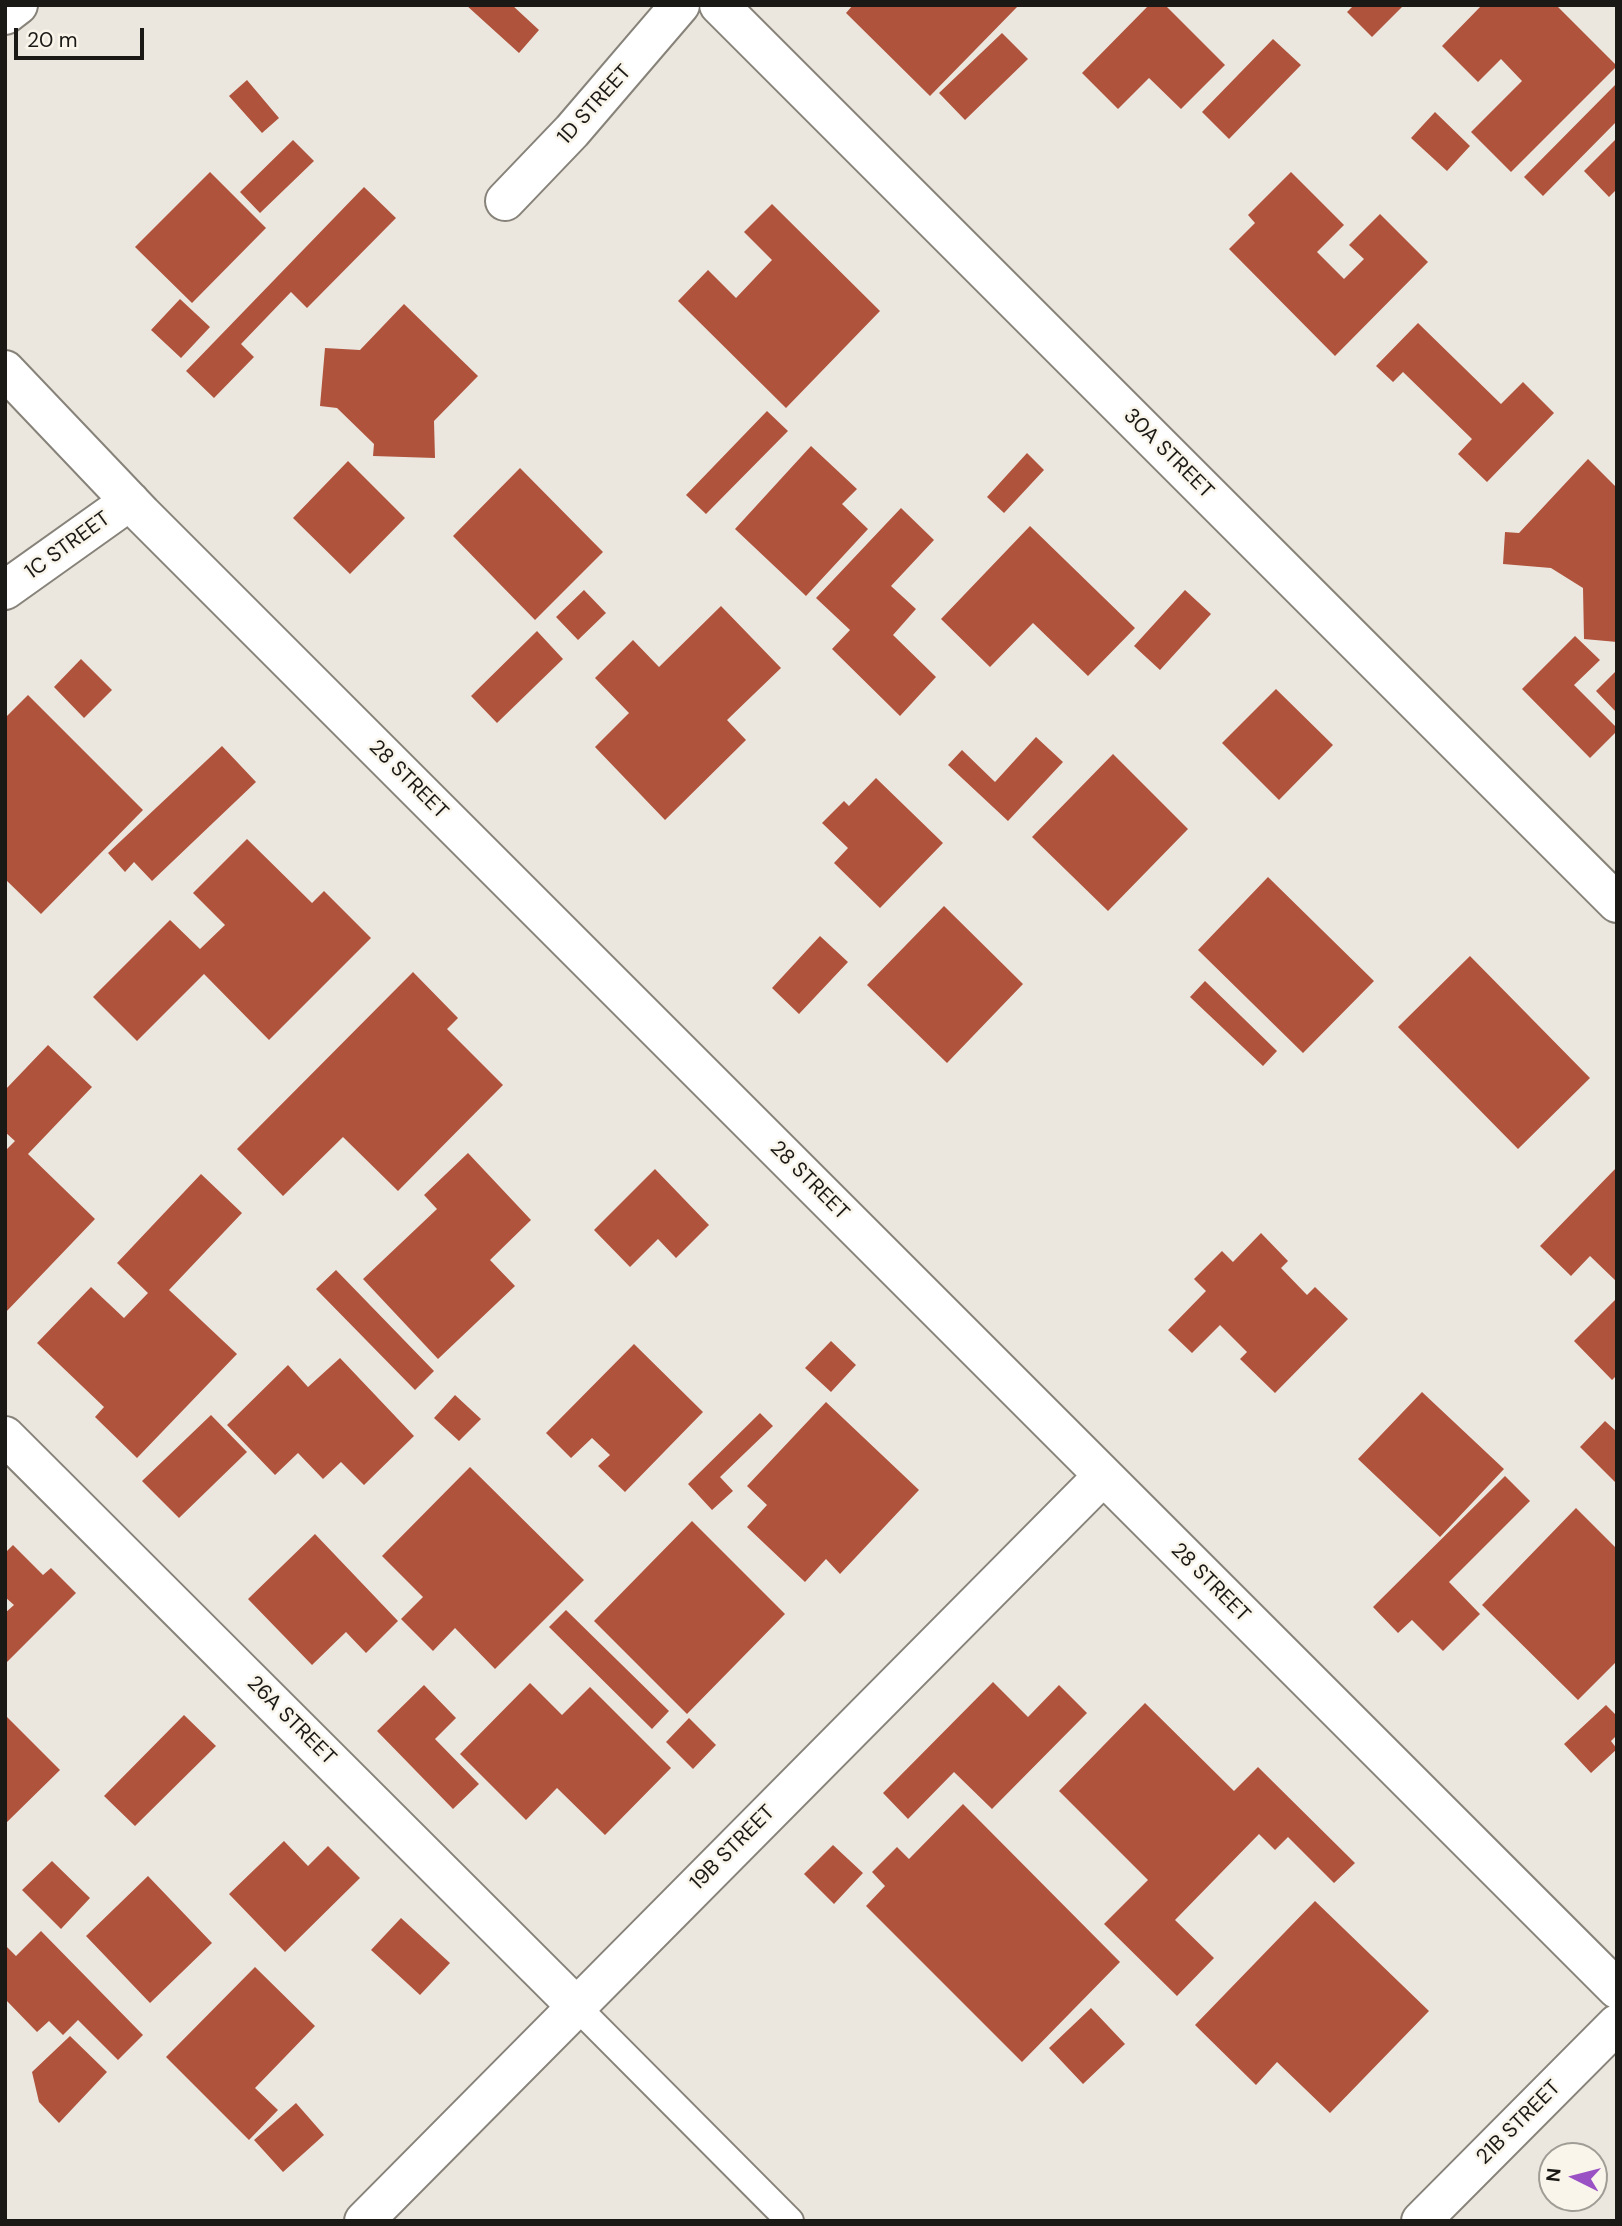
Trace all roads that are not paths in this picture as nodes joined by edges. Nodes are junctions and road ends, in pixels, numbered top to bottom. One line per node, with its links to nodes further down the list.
1 (18, 5): 4 (street)
2 (680, 5): 5 (street, 1D STREET)
3 (719, 5): 9 (street, 30A STREET)
4 (5, 15)
5 (505, 201)
6 (5, 370): 7 (street, 28 STREET)
7 (130, 501): 8 (street, 1C STREET); 11 (street, 28 STREET)
8 (5, 590)
9 (1617, 903)
10 (5, 1436): 13 (street, 26A STREET)
11 (1103, 1476): 12 (street, 28 STREET); 13 (street, 19B STREET)
12 (1617, 1989)
13 (576, 2006): 15 (street, 19B STREET); 16 (lane)
14 (1617, 2024): 17 (street, 21B STREET)
15 (364, 2221)
16 (790, 2221)
17 (1421, 2221)

